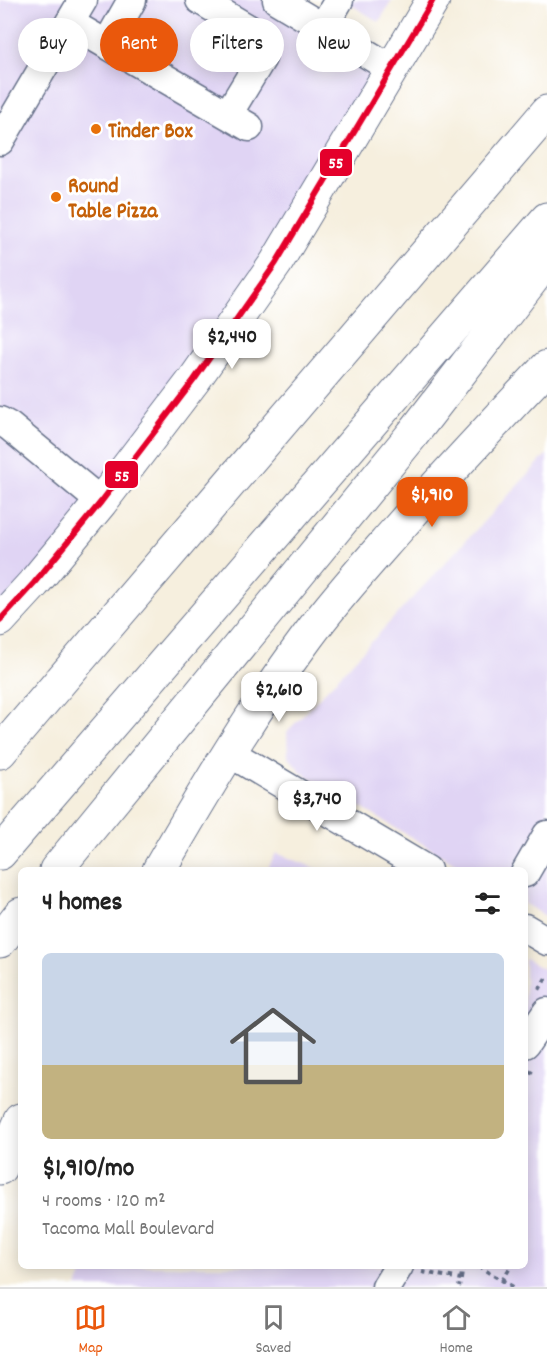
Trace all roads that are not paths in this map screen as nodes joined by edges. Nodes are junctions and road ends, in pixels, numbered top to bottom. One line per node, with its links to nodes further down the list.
1 (132, 0): 7 (street)
2 (200, 0): 13 (street)
3 (277, 0): 8 (street)
4 (339, 0): 9 (street)
5 (433, 0): 12 (main road)
6 (76, 11): 10 (street); 15 (street)
7 (122, 18)
8 (308, 18)
9 (328, 18)
10 (100, 37)
11 (371, 56): 12 (street)
12 (392, 69): 20 (main road)
13 (155, 72)
14 (547, 112): 21 (main road)
15 (0, 141)
16 (547, 219): 27 (main road)
17 (547, 260): 28 (main road)
18 (547, 367): 25 (main road)
19 (0, 421): 20 (street)
20 (100, 502): 22 (main road)
21 (128, 602): 23 (main road); 24 (main road)
22 (0, 620)
23 (0, 727)
24 (0, 752)
25 (230, 753): 29 (main road); 30 (street)
26 (547, 835): 31 (street)
27 (0, 853)
28 (58, 867)
29 (161, 867)
30 (422, 867)
31 (528, 868)
32 (18, 918): 34 (main road)
33 (528, 930): 35 (street)
34 (0, 941)
35 (547, 941)
36 (547, 1012): 37 (street)
37 (528, 1040)
38 (18, 1127): 39 (main road)
39 (0, 1168)
40 (404, 1269): 41 (street)
41 (386, 1287)

